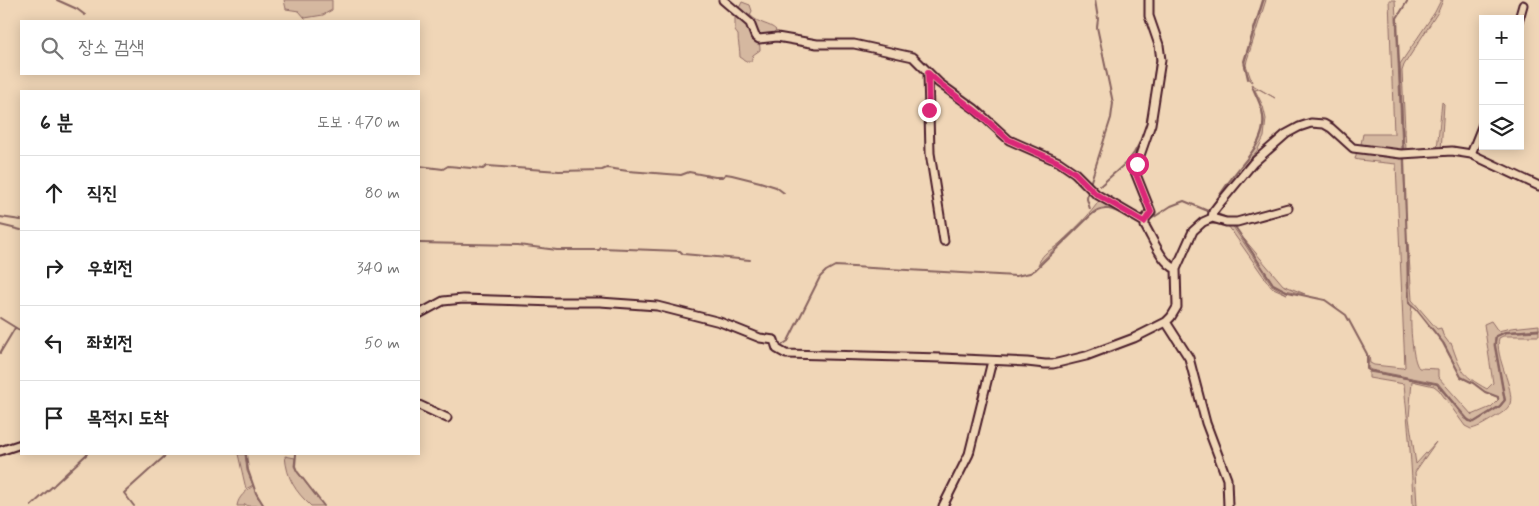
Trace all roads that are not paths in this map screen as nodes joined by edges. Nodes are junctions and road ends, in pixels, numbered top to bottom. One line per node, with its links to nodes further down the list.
1 (723, 0): 5 (street)
2 (1149, 0): 11 (street)
3 (1523, 5): 4 (street)
4 (1519, 15)
5 (928, 73): 11 (street); 12 (street)
6 (1479, 133): 7 (street)
7 (1470, 154): 8 (street); 10 (street)
8 (1539, 186)
9 (1288, 208): 10 (street)
10 (1212, 218): 13 (street)
11 (1144, 222): 13 (street)
12 (944, 241)
13 (1176, 269): 15 (street)
14 (420, 313): 16 (street)
15 (1166, 322): 16 (street); 22 (street)
16 (992, 361): 21 (street)
17 (420, 405): 18 (street)
18 (447, 418)
19 (20, 444): 20 (street)
20 (0, 451)
21 (943, 506)
22 (1228, 506)

